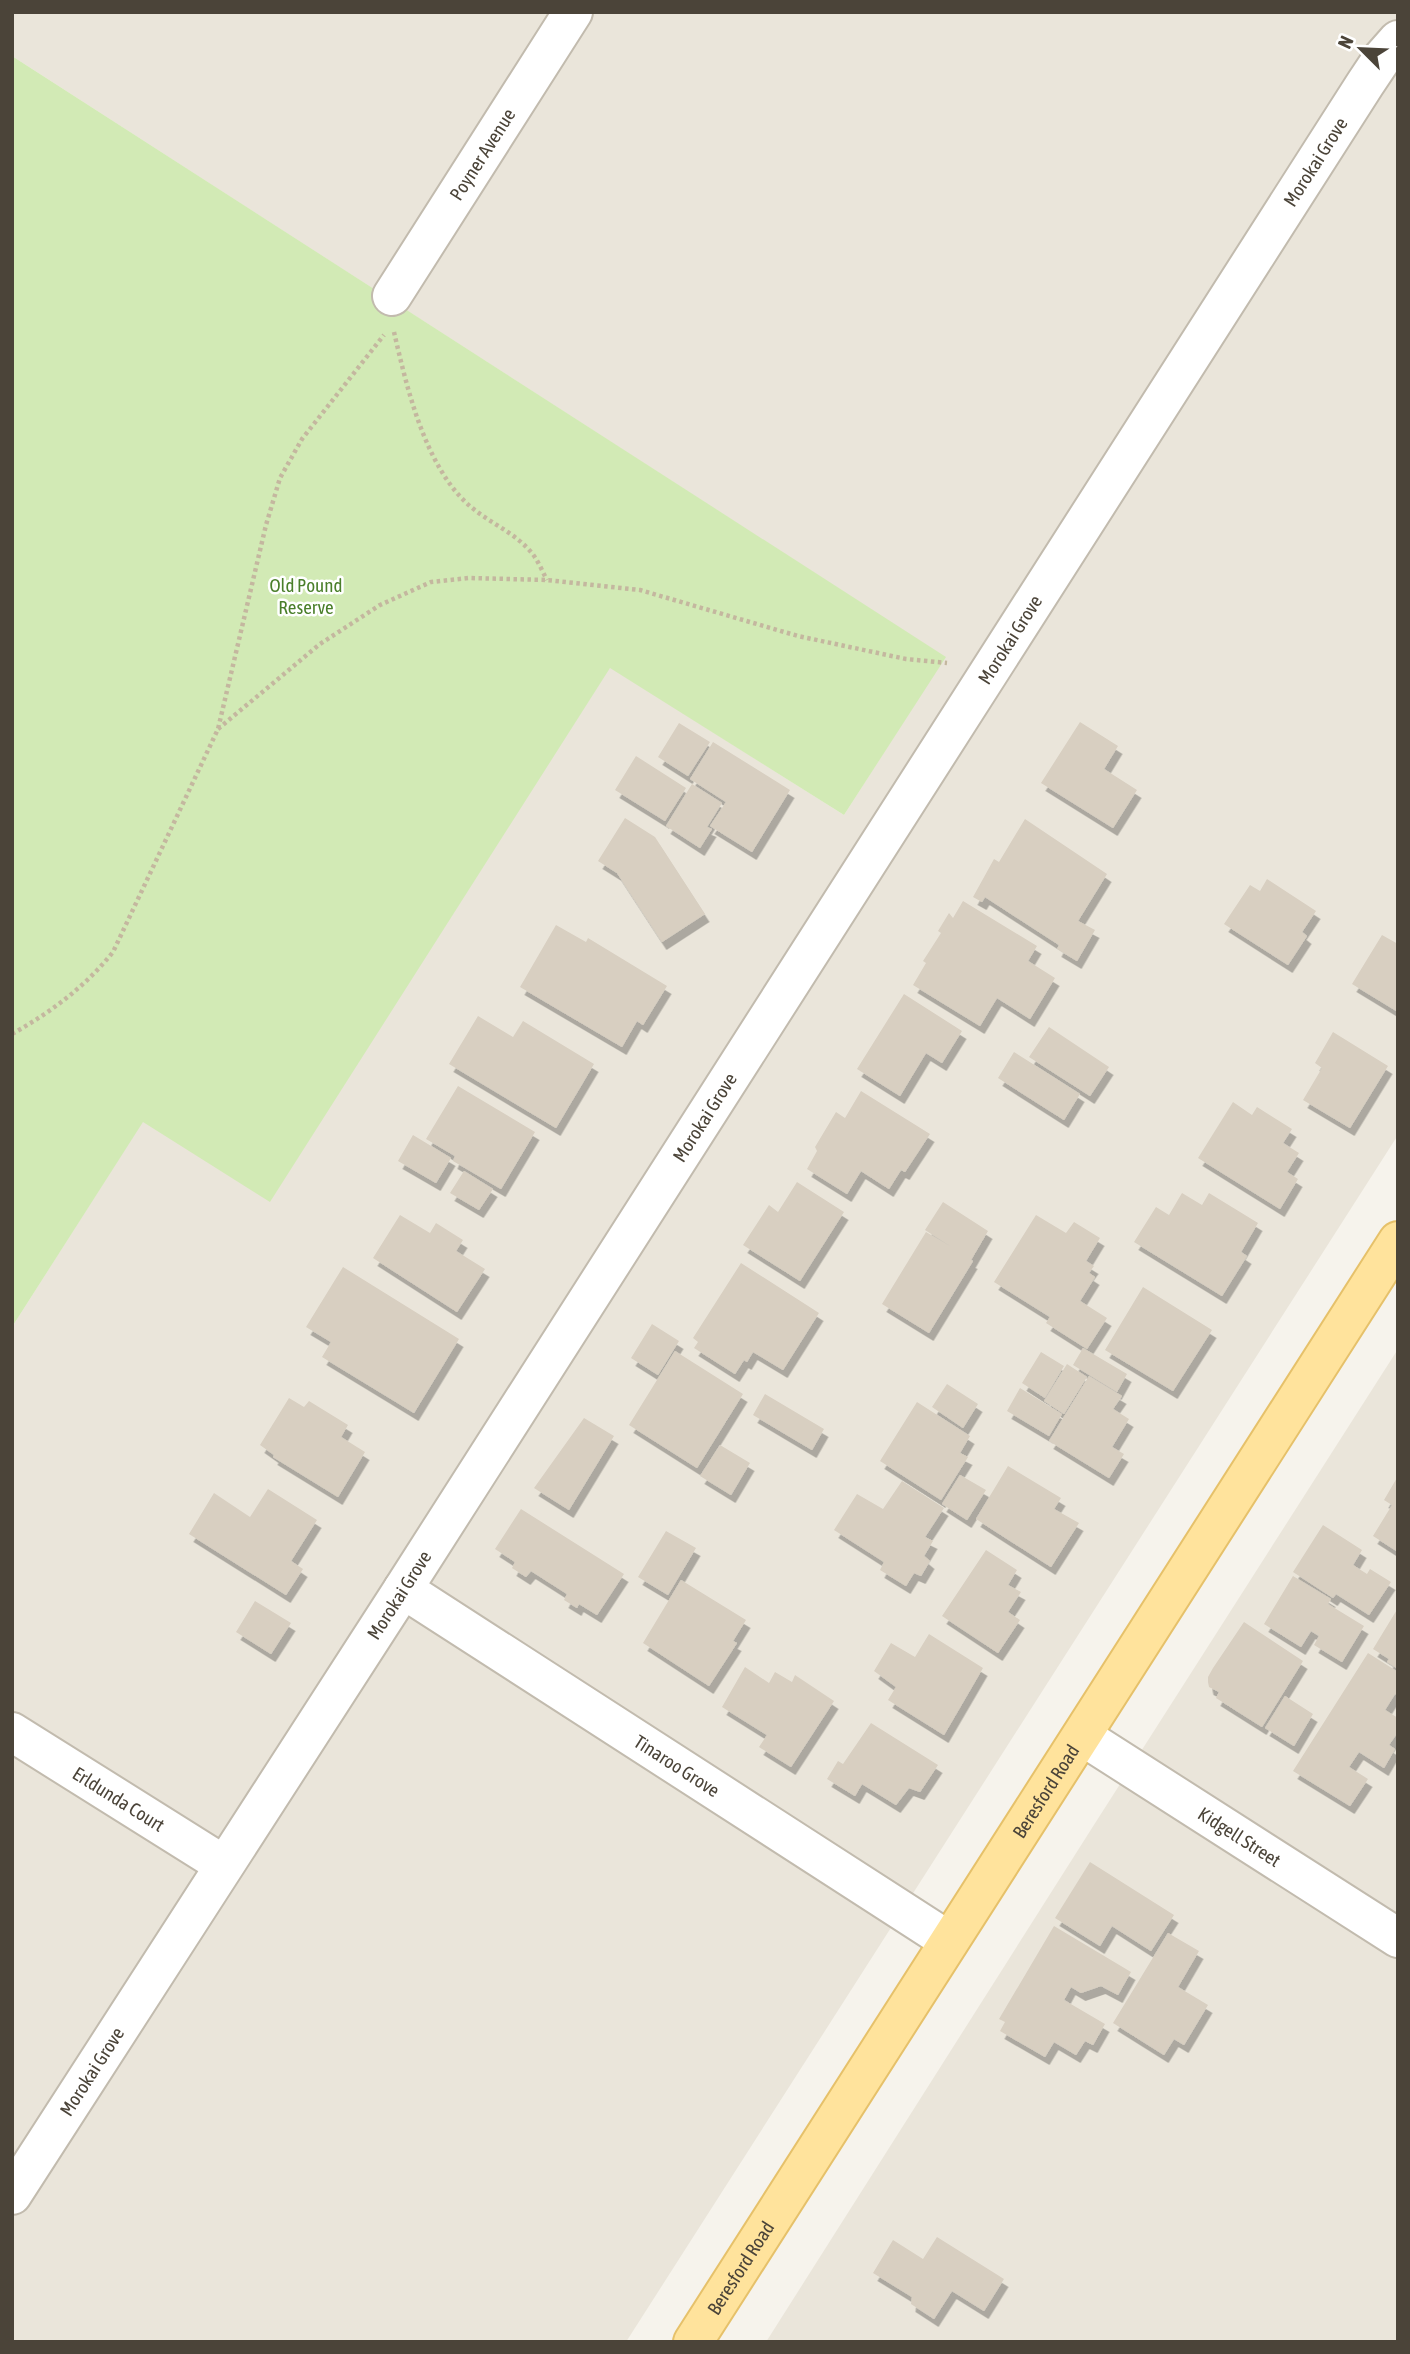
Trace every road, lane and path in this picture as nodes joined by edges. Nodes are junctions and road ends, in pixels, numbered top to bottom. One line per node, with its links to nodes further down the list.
1 (573, 12): 3 (street, Poyner Avenue)
2 (1398, 40): 9 (street, Morokai Grove)
3 (392, 296)
4 (547, 580): 5 (path); 6 (path); 6 (path)
5 (949, 663)
6 (218, 729): 7 (path)
7 (12, 1034)
8 (1398, 1241): 11 (main road, Beresford Road)
9 (403, 1589): 12 (street, Morokai Grove); 14 (street, Tinaroo Grove)
10 (12, 1732): 12 (street, Erldunda Court)
11 (1082, 1736): 13 (street, Kidgell Street); 14 (main road, Beresford Road)
12 (224, 1865): 15 (street, Morokai Grove)
13 (1398, 1938)
14 (949, 1941): 16 (main road, Beresford Road)
15 (12, 2195)
16 (693, 2342)

